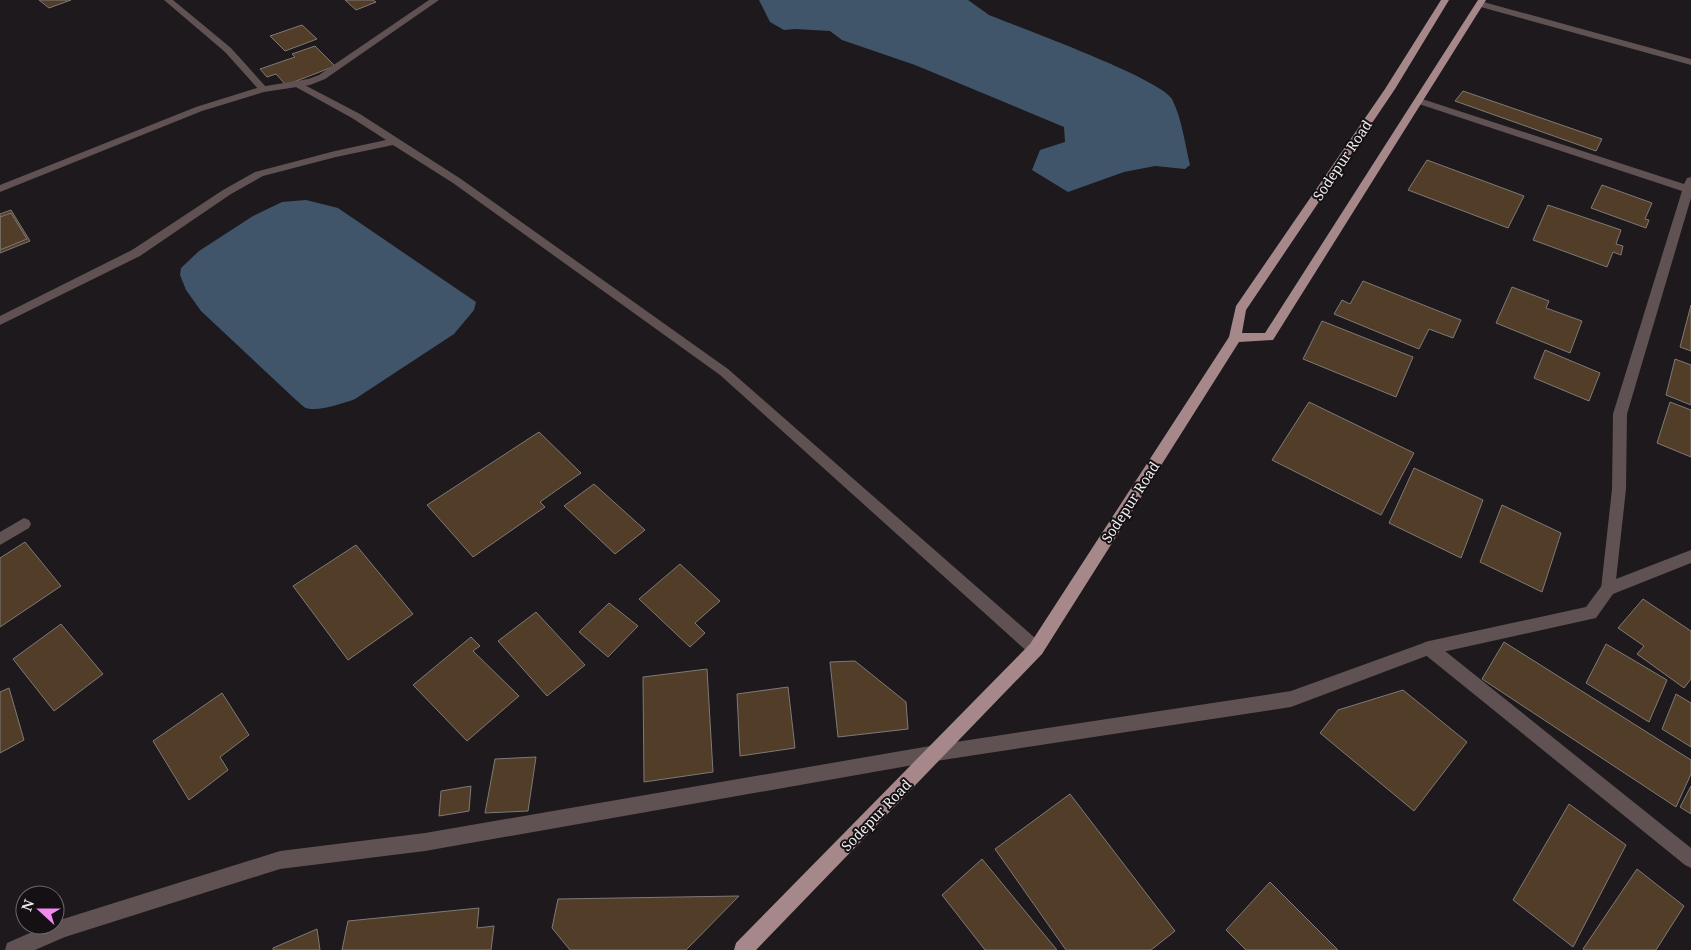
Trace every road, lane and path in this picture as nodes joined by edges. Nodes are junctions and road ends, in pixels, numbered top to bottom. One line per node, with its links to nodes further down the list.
1 (168, 0): 7 (street)
2 (435, 0): 6 (street)
3 (1445, 0): 13 (main road, Sodepur Road)
4 (1481, 2): 5 (street); 8 (main road)
5 (1691, 62)
6 (298, 84): 7 (street); 9 (street)
7 (263, 89): 11 (street)
8 (1418, 101): 10 (street); 13 (main road)
9 (396, 142): 12 (lane); 19 (street)
10 (1690, 187): 17 (street)
11 (0, 189)
12 (0, 322)
13 (1236, 338): 19 (main road, Sodepur Road)
14 (24, 524): 15 (street)
15 (0, 540)
16 (1691, 556): 17 (street)
17 (1608, 589): 18 (street)
18 (1430, 648): 20 (street); 21 (street)
19 (1036, 649): 20 (main road, Sodepur Road)
20 (936, 753): 22 (street); 23 (main road, Sodepur Road)
21 (1691, 858)
22 (14, 950)
23 (743, 950)

